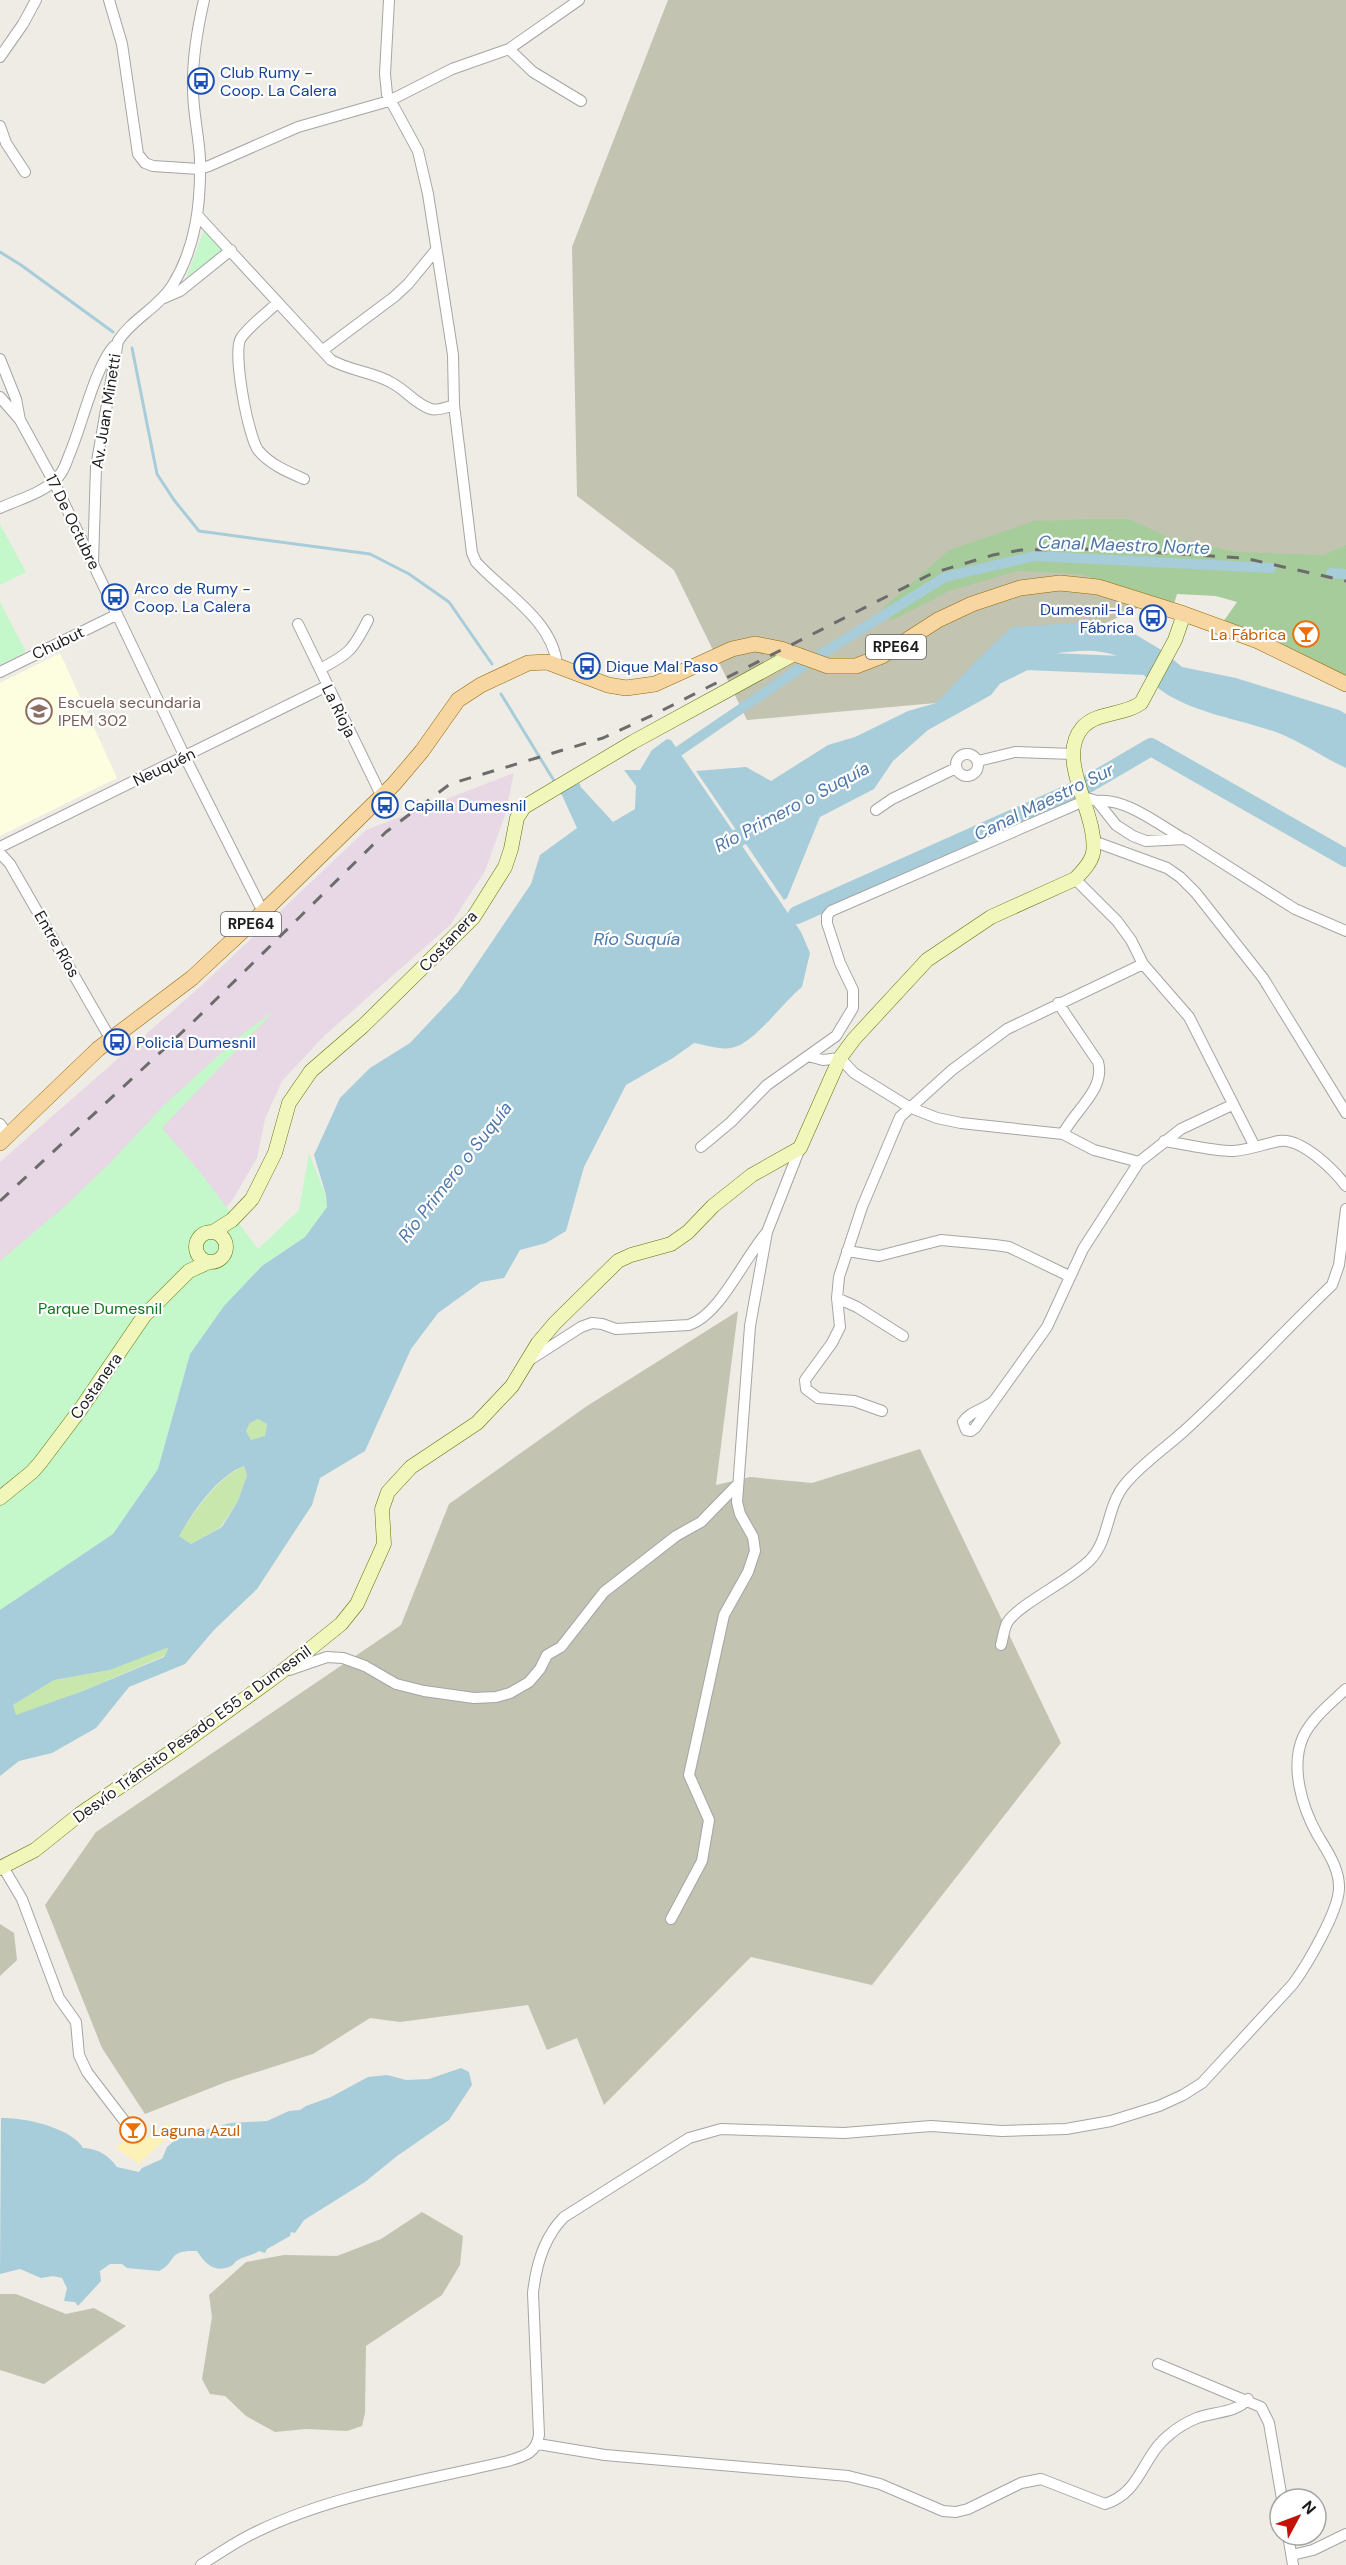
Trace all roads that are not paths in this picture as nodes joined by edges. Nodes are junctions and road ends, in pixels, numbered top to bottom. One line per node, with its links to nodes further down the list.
1 (36, 0): 7 (street)
2 (110, 0): 11 (street)
3 (204, 0): 11 (street, Av. Juan Minetti)
4 (389, 0): 8 (street)
5 (579, 0): 6 (street)
6 (509, 49): 8 (street); 9 (street)
7 (0, 57)
8 (389, 101): 11 (street); 15 (street)
9 (581, 101)
10 (0, 126): 12 (street)
11 (199, 169): 13 (street, Av. Juan Minetti)
12 (25, 172)
13 (198, 216): 14 (street); 16 (street, Av. Juan Minetti)
14 (231, 250): 16 (street); 17 (street)
15 (436, 250): 19 (street); 22 (street)
16 (163, 298): 18 (street, Av. Juan Minetti)
17 (277, 303): 19 (street); 24 (street)
18 (118, 341): 25 (street); 27 (street, Av. Juan Minetti)
19 (322, 350): 22 (street)
20 (0, 359): 23 (street)
21 (0, 397): 23 (street, 17 De Octubre)
22 (454, 405): 33 (street)
23 (20, 420): 25 (street, 17 De Octubre)
24 (304, 479)
25 (54, 482): 26 (street); 27 (street, 17 De Octubre)
26 (0, 508)
27 (93, 563): 29 (street, 17 De Octubre)
28 (1184, 614): 32 (main road, RPE64); 36 (main road, RPE64); 38 (street)
29 (116, 615): 35 (street, Chubut); 39 (street, 17 De Octubre)
30 (368, 620): 34 (street)
31 (298, 624): 34 (street, La Rioja)
32 (794, 654): 33 (main road, RPE64); 69 (street, Costanera)
33 (557, 665): 42 (main road, RPE64)
34 (320, 669): 37 (street, La Rioja)
35 (0, 672)
36 (1346, 684)
37 (327, 686): 39 (street, Neuquén); 42 (street, La Rioja)
38 (1073, 754): 40 (street); 43 (street)
39 (185, 758): 47 (street, Neuquén); 50 (street, 17 De Octubre)
40 (978, 761): 41 (street); 41 (street)
41 (956, 768): 44 (street)
42 (382, 797): 50 (main road, RPE64)
43 (1088, 800): 45 (street); 45 (street); 46 (street); 55 (street)
44 (876, 810)
45 (1185, 839): 51 (street)
46 (1093, 841): 49 (street); 59 (street)
47 (0, 847)
48 (0, 853): 54 (street, Entre Ríos)
49 (1075, 879): 52 (street); 56 (street)
50 (263, 912): 54 (main road, RPE64)
51 (1346, 931)
52 (1143, 964): 53 (street); 57 (street)
53 (1059, 1003): 58 (street); 61 (street)
54 (110, 1038): 60 (main road, RPE64)
55 (808, 1056): 56 (street); 63 (street)
56 (840, 1058): 58 (street); 65 (street)
57 (1232, 1105): 62 (street); 64 (street)
58 (909, 1107): 61 (street); 74 (street)
59 (1346, 1113)
60 (3, 1134)
61 (1063, 1134): 66 (street)
62 (1164, 1141): 64 (street); 66 (street)
63 (701, 1147)
64 (1255, 1147): 67 (street)
65 (800, 1148): 71 (street); 80 (street, Desvío Tránsito Pesado E55 a Dumesnil)
66 (1139, 1162): 77 (street)
67 (1346, 1186)
68 (1346, 1209): 85 (street)
69 (232, 1220): 70 (street, Costanera); 72 (street, Costanera)
70 (213, 1232): 72 (street); 73 (street, Costanera)
71 (767, 1232): 80 (street); 83 (street)
72 (225, 1242): 75 (street, Costanera)
73 (196, 1251): 75 (street); 76 (street, Costanera)
74 (847, 1251): 77 (street); 78 (street)
75 (209, 1262): 76 (street, Costanera)
76 (189, 1271): 84 (street, Costanera)
77 (1069, 1276): 81 (street)
78 (837, 1298): 79 (street); 82 (street)
79 (903, 1336)
80 (528, 1362): 86 (street, Desvío Tránsito Pesado E55 a Dumesnil)
81 (994, 1401)
82 (882, 1411)
83 (738, 1484): 86 (street); 90 (street)
84 (0, 1498)
85 (1001, 1645)
86 (280, 1673): 88 (street, Desvío Tránsito Pesado E55 a Dumesnil)
87 (1346, 1689): 89 (street)
88 (1, 1867): 91 (street)
89 (1342, 1875): 94 (street)
90 (671, 1919)
91 (126, 2123)
92 (1158, 2364): 93 (street)
93 (1248, 2399): 94 (street); 95 (street)
94 (538, 2444): 98 (street)
95 (1280, 2487)
96 (1346, 2534): 97 (street)
97 (1292, 2560)
98 (201, 2565)

